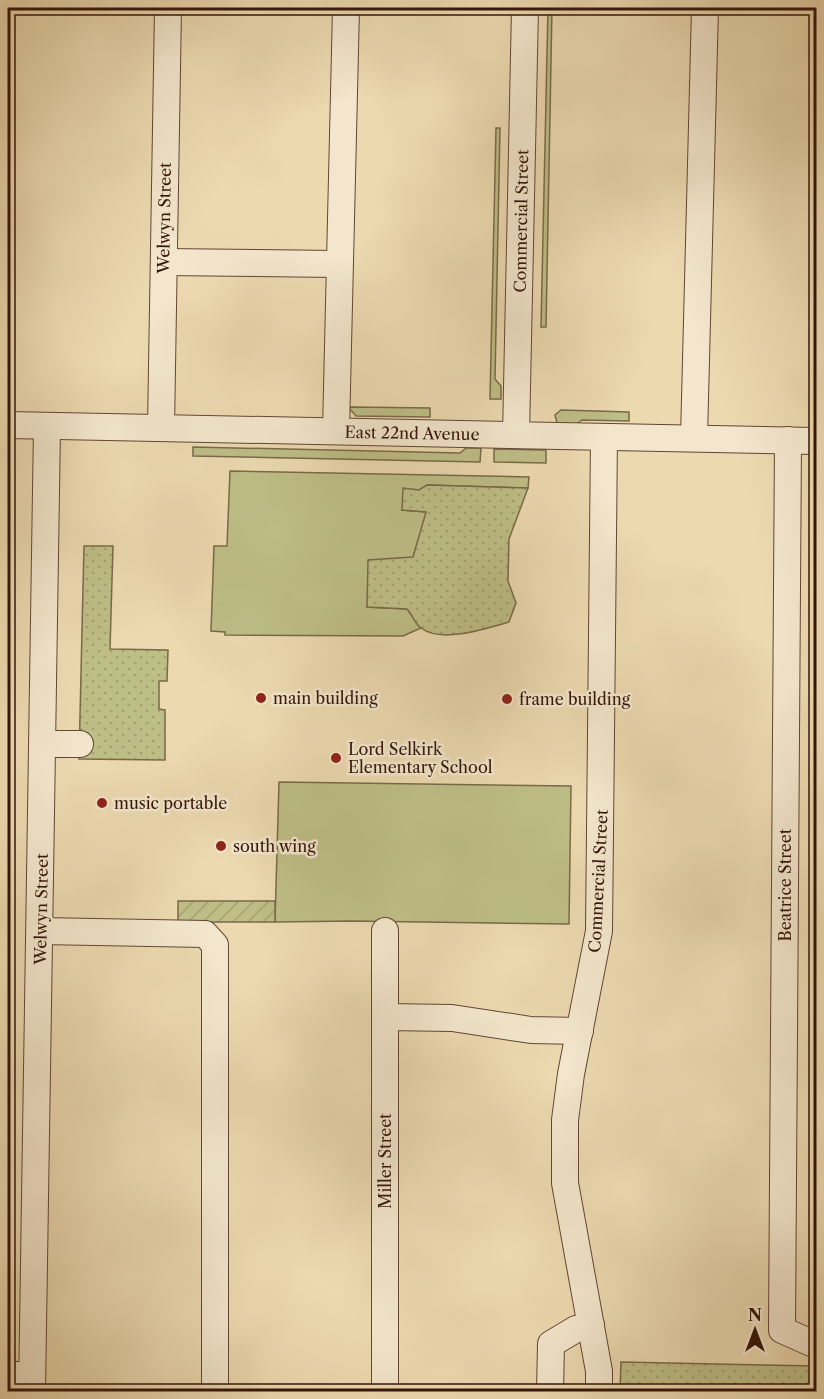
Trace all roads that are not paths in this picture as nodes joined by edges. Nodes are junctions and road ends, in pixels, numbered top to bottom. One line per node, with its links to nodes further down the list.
1 (168, 8): 5 (street, Welwyn Street)
2 (346, 8): 6 (street)
3 (525, 8): 11 (street, Commercial Street)
4 (705, 8): 13 (street)
5 (164, 262): 6 (street); 9 (street, Welwyn Street)
6 (339, 264): 10 (street)
7 (8, 425): 8 (street, East 22nd Avenue)
8 (47, 426): 9 (street, East 22nd Avenue); 16 (street, Welwyn Street)
9 (162, 428): 10 (street, East 22nd Avenue)
10 (336, 431): 11 (street, East 22nd Avenue)
11 (516, 435): 12 (street, East 22nd Avenue)
12 (604, 437): 13 (street, East 22nd Avenue); 21 (street, Commercial Street)
13 (694, 438): 14 (street, East 22nd Avenue)
14 (788, 440): 15 (street, East 22nd Avenue); 23 (street, Beatrice Street)
15 (816, 441)
16 (43, 744): 17 (street); 18 (street, Welwyn Street)
17 (80, 744)
18 (40, 931): 24 (street, Welwyn Street); 25 (street)
19 (386, 931): 20 (street, Miller Street)
20 (385, 1017): 21 (street); 26 (street, Miller Street)
21 (580, 1031): 22 (street, Commercial Street)
22 (591, 1325): 27 (street); 28 (street, Commercial Street)
23 (816, 1344)
24 (24, 1380)
25 (215, 1392)
26 (385, 1392)
27 (550, 1392)
28 (599, 1392)

